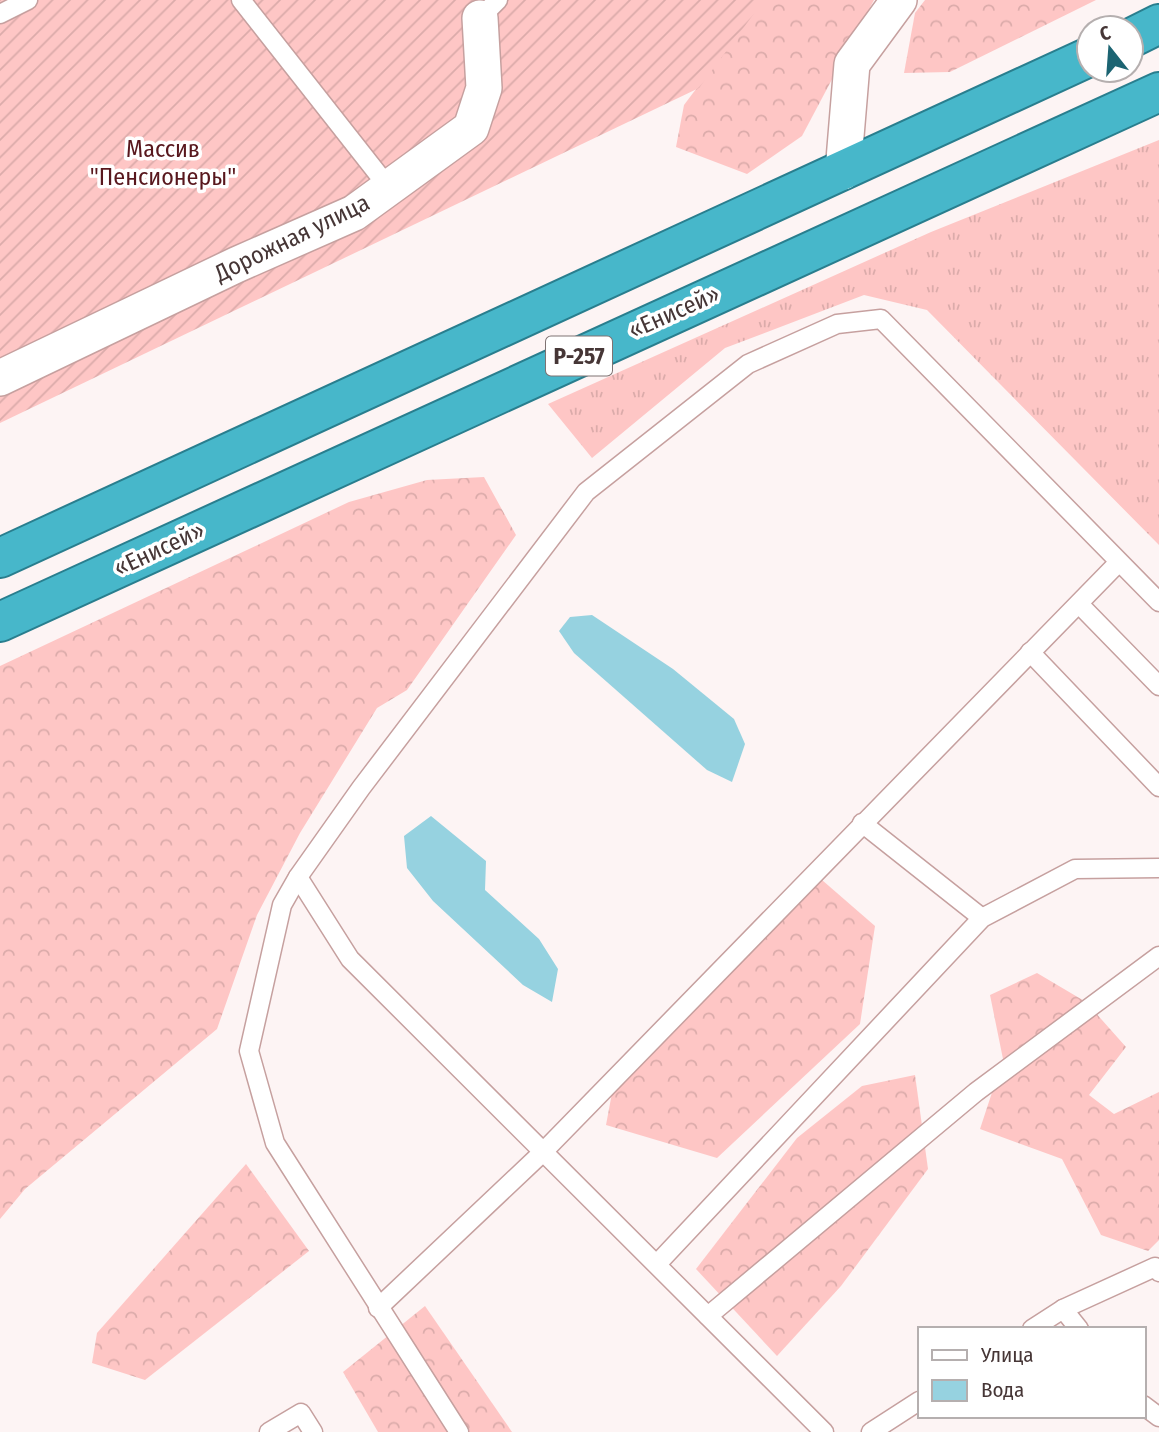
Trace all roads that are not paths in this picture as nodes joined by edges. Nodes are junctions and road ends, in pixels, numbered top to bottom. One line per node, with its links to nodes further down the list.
1 (29, 0): 5 (lane)
2 (240, 0): 9 (lane)
3 (899, 0): 8 (street)
4 (489, 9): 9 (street, Дорожная улица)
5 (0, 14)
6 (1075, 64): 8 (highway, Р-257)
7 (1159, 92): 15 (highway, «Енисей» / Р-257)
8 (843, 172): 11 (highway, Р-257)
9 (389, 188): 10 (street, Дорожная улица)
10 (0, 378)
11 (0, 558)
12 (1118, 563): 13 (lane); 14 (lane); 21 (lane)
13 (1159, 602)
14 (1079, 604): 16 (lane); 17 (lane)
15 (0, 622)
16 (1030, 652): 18 (lane); 19 (lane)
17 (1159, 686)
18 (1159, 787)
19 (862, 823): 22 (lane); 24 (lane)
20 (1159, 868): 22 (lane)
21 (298, 877): 24 (lane); 27 (lane)
22 (982, 918): 25 (lane)
23 (1159, 956): 29 (lane)
24 (543, 1152): 25 (lane); 27 (lane)
25 (657, 1264): 29 (lane)
26 (1159, 1272): 28 (lane)
27 (378, 1308): 35 (lane)
28 (1063, 1309): 30 (lane); 31 (lane)
29 (708, 1316): 36 (lane)
30 (1035, 1327)
31 (1077, 1327)
32 (918, 1402): 37 (lane)
33 (269, 1432): 34 (lane)
34 (313, 1432)
35 (460, 1432)
36 (824, 1432)
37 (871, 1432)

